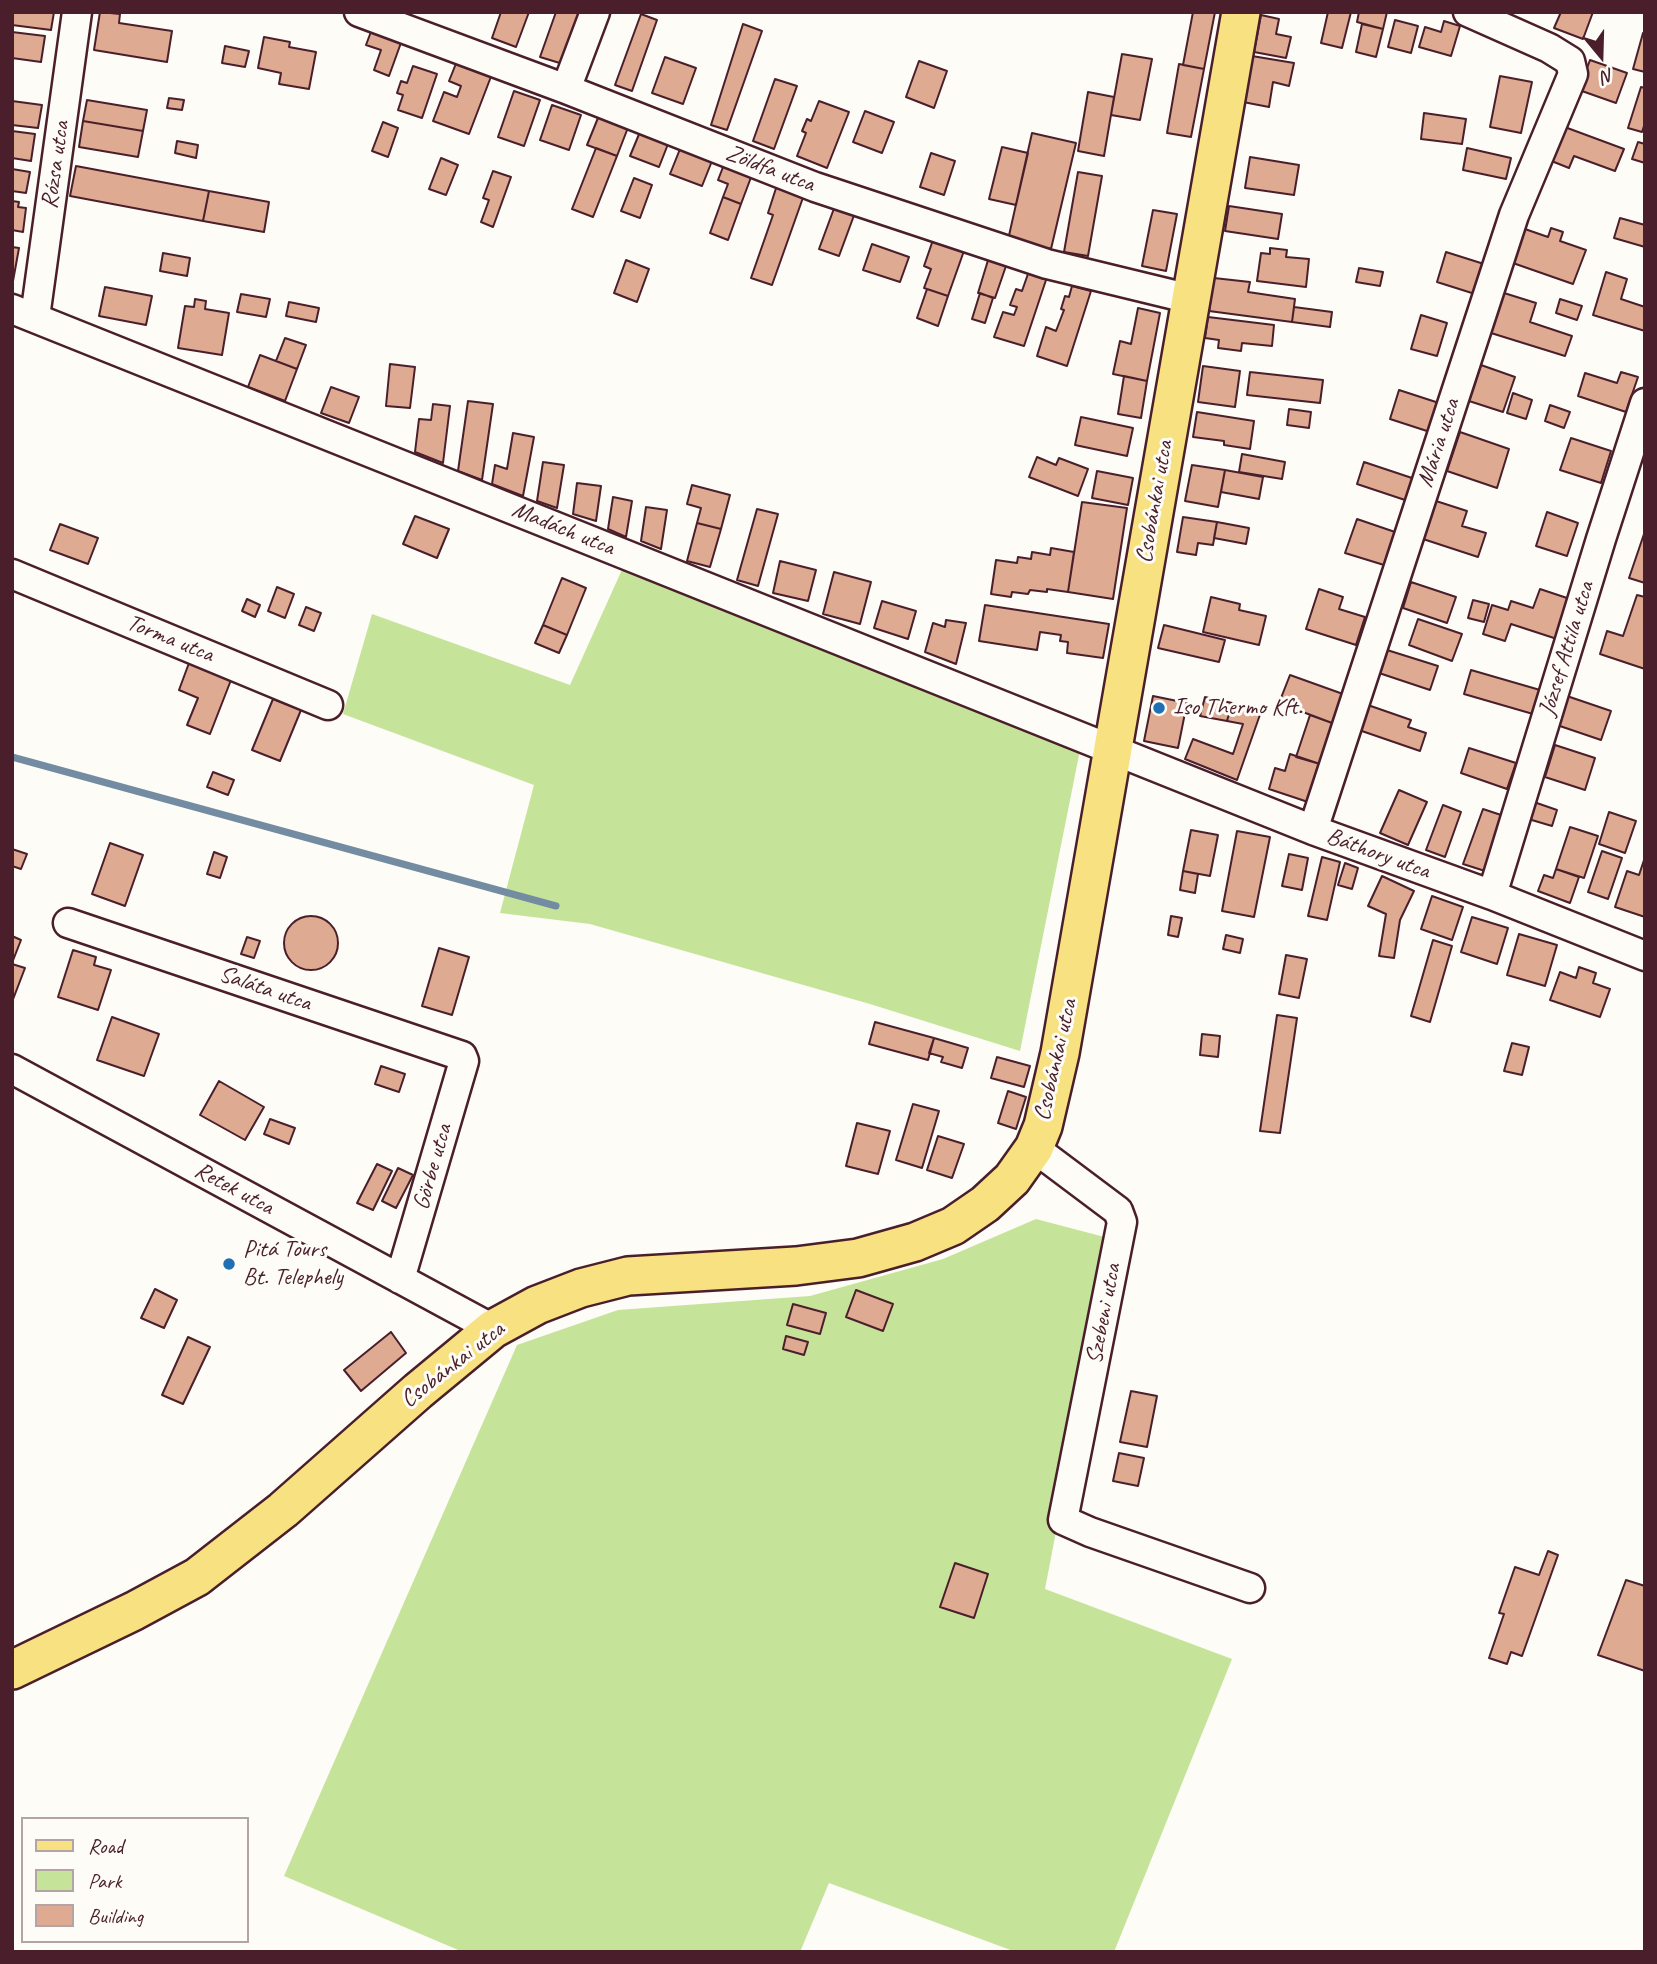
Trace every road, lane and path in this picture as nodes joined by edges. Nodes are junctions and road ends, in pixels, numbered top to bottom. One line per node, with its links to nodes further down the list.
1 (77, 12): 8 (street, Rózsa utca)
2 (359, 12): 6 (street, Zöldfa utca)
3 (595, 12): 6 (street)
4 (1241, 12): 7 (main road, Csobánkai utca)
5 (1468, 12): 13 (street, Mária utca)
6 (566, 89): 7 (street, Zöldfa utca)
7 (1191, 299): 12 (main road, Csobánkai utca)
8 (24, 313): 12 (street, Madách utca)
9 (1645, 403): 14 (street, József Attila utca)
10 (12, 574): 11 (street, Torma utca)
11 (328, 705)
12 (1113, 749): 13 (street, Báthory utca); 19 (main road, Csobánkai utca)
13 (1313, 830): 14 (street, Báthory utca)
14 (1492, 895): 16 (street, Báthory utca)
15 (68, 923): 17 (street, Saláta utca)
16 (1645, 956)
17 (462, 1056): 20 (street, Görbe utca)
18 (12, 1069): 20 (street, Retek utca)
19 (1034, 1148): 21 (main road, Csobánkai utca); 22 (street, Szebeni utca)
20 (400, 1279): 21 (street, Retek utca)
21 (494, 1329): 23 (main road, Csobánkai utca)
22 (1250, 1588)
23 (12, 1670)

